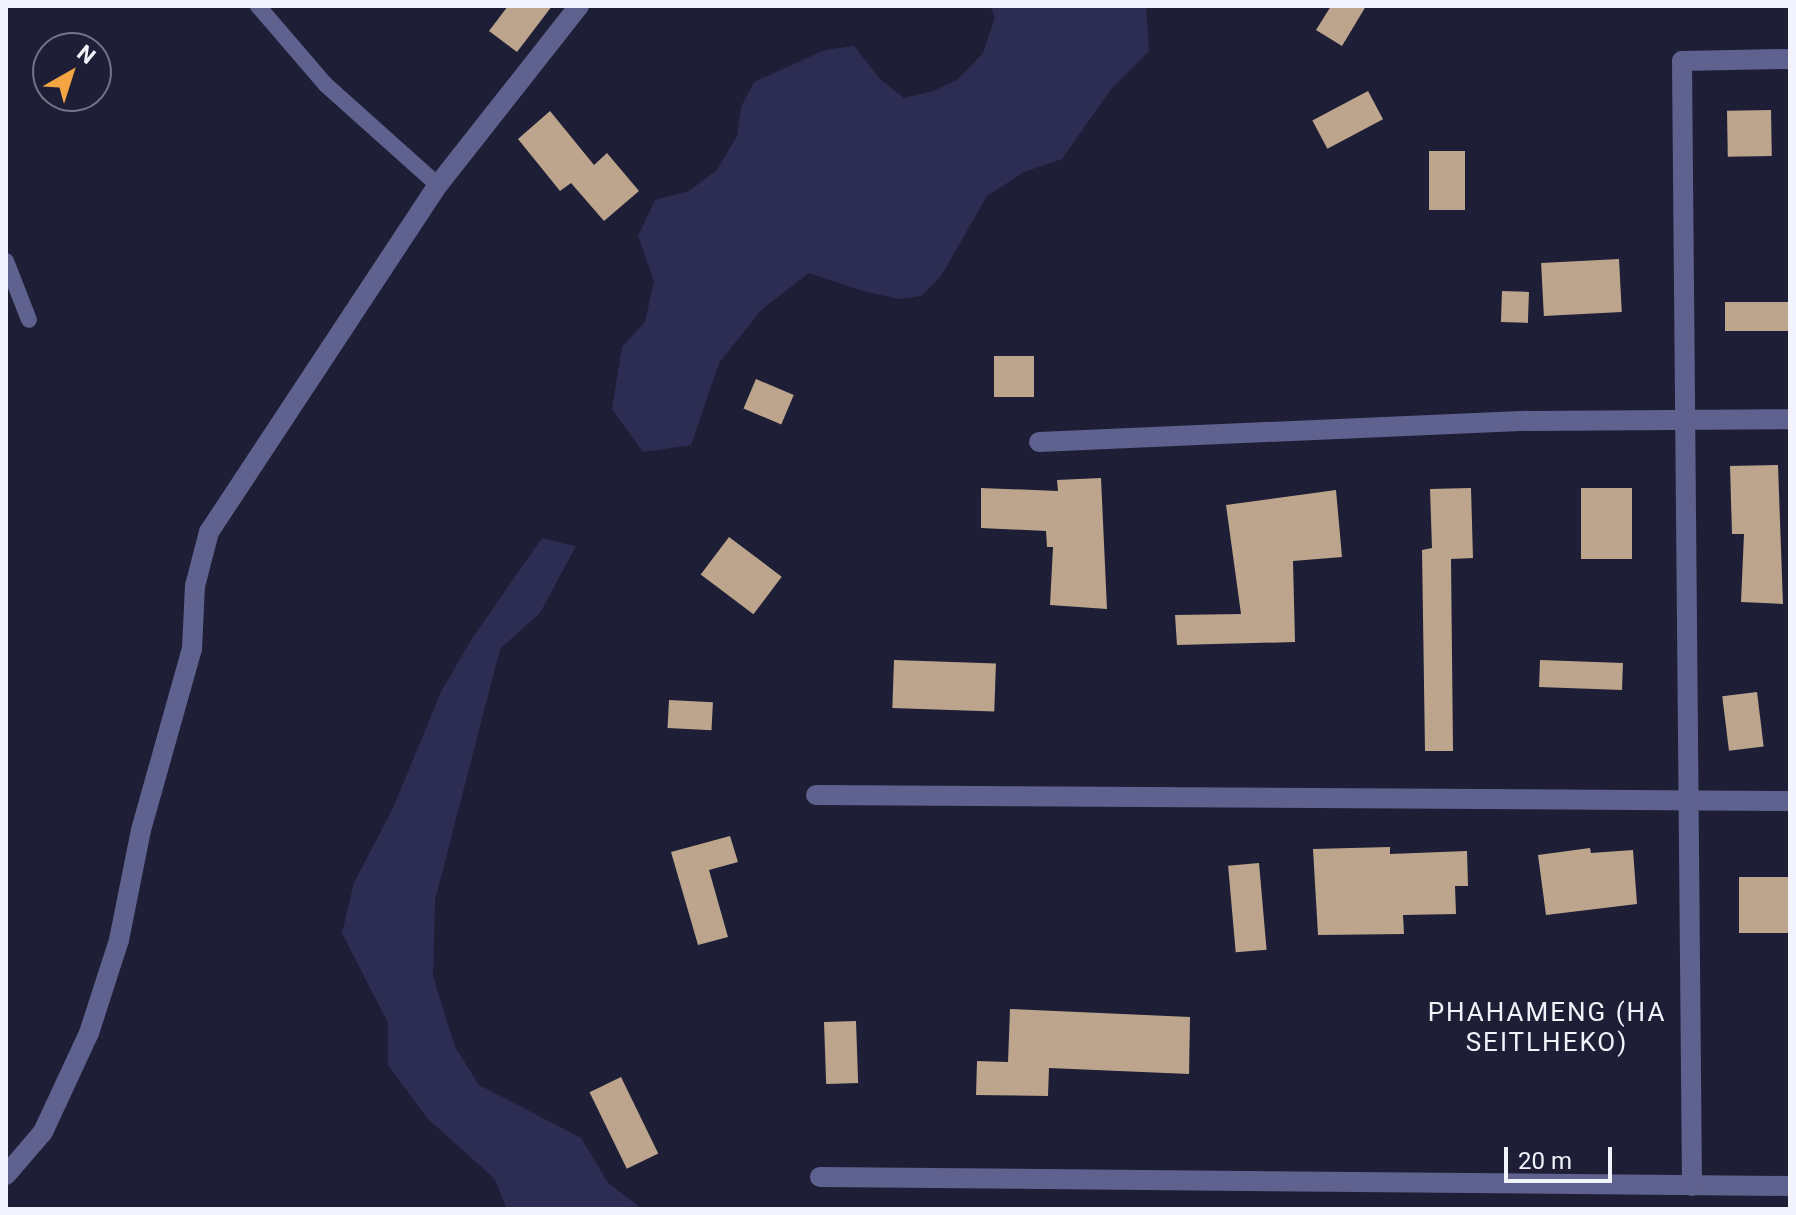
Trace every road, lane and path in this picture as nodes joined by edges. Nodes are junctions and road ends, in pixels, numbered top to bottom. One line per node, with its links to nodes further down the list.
1 (258, 6): 4 (lane)
2 (579, 6): 4 (street)
3 (1790, 59): 8 (street)
4 (438, 185): 13 (street)
5 (6, 261): 6 (lane)
6 (29, 320)
7 (1790, 419): 8 (street)
8 (1684, 421): 9 (street); 11 (street)
9 (1039, 442)
10 (816, 795): 11 (street)
11 (1690, 801): 12 (street); 15 (street)
12 (1790, 801)
13 (6, 1175)
14 (820, 1177): 15 (street)
15 (1692, 1186): 16 (street)
16 (1790, 1186)

